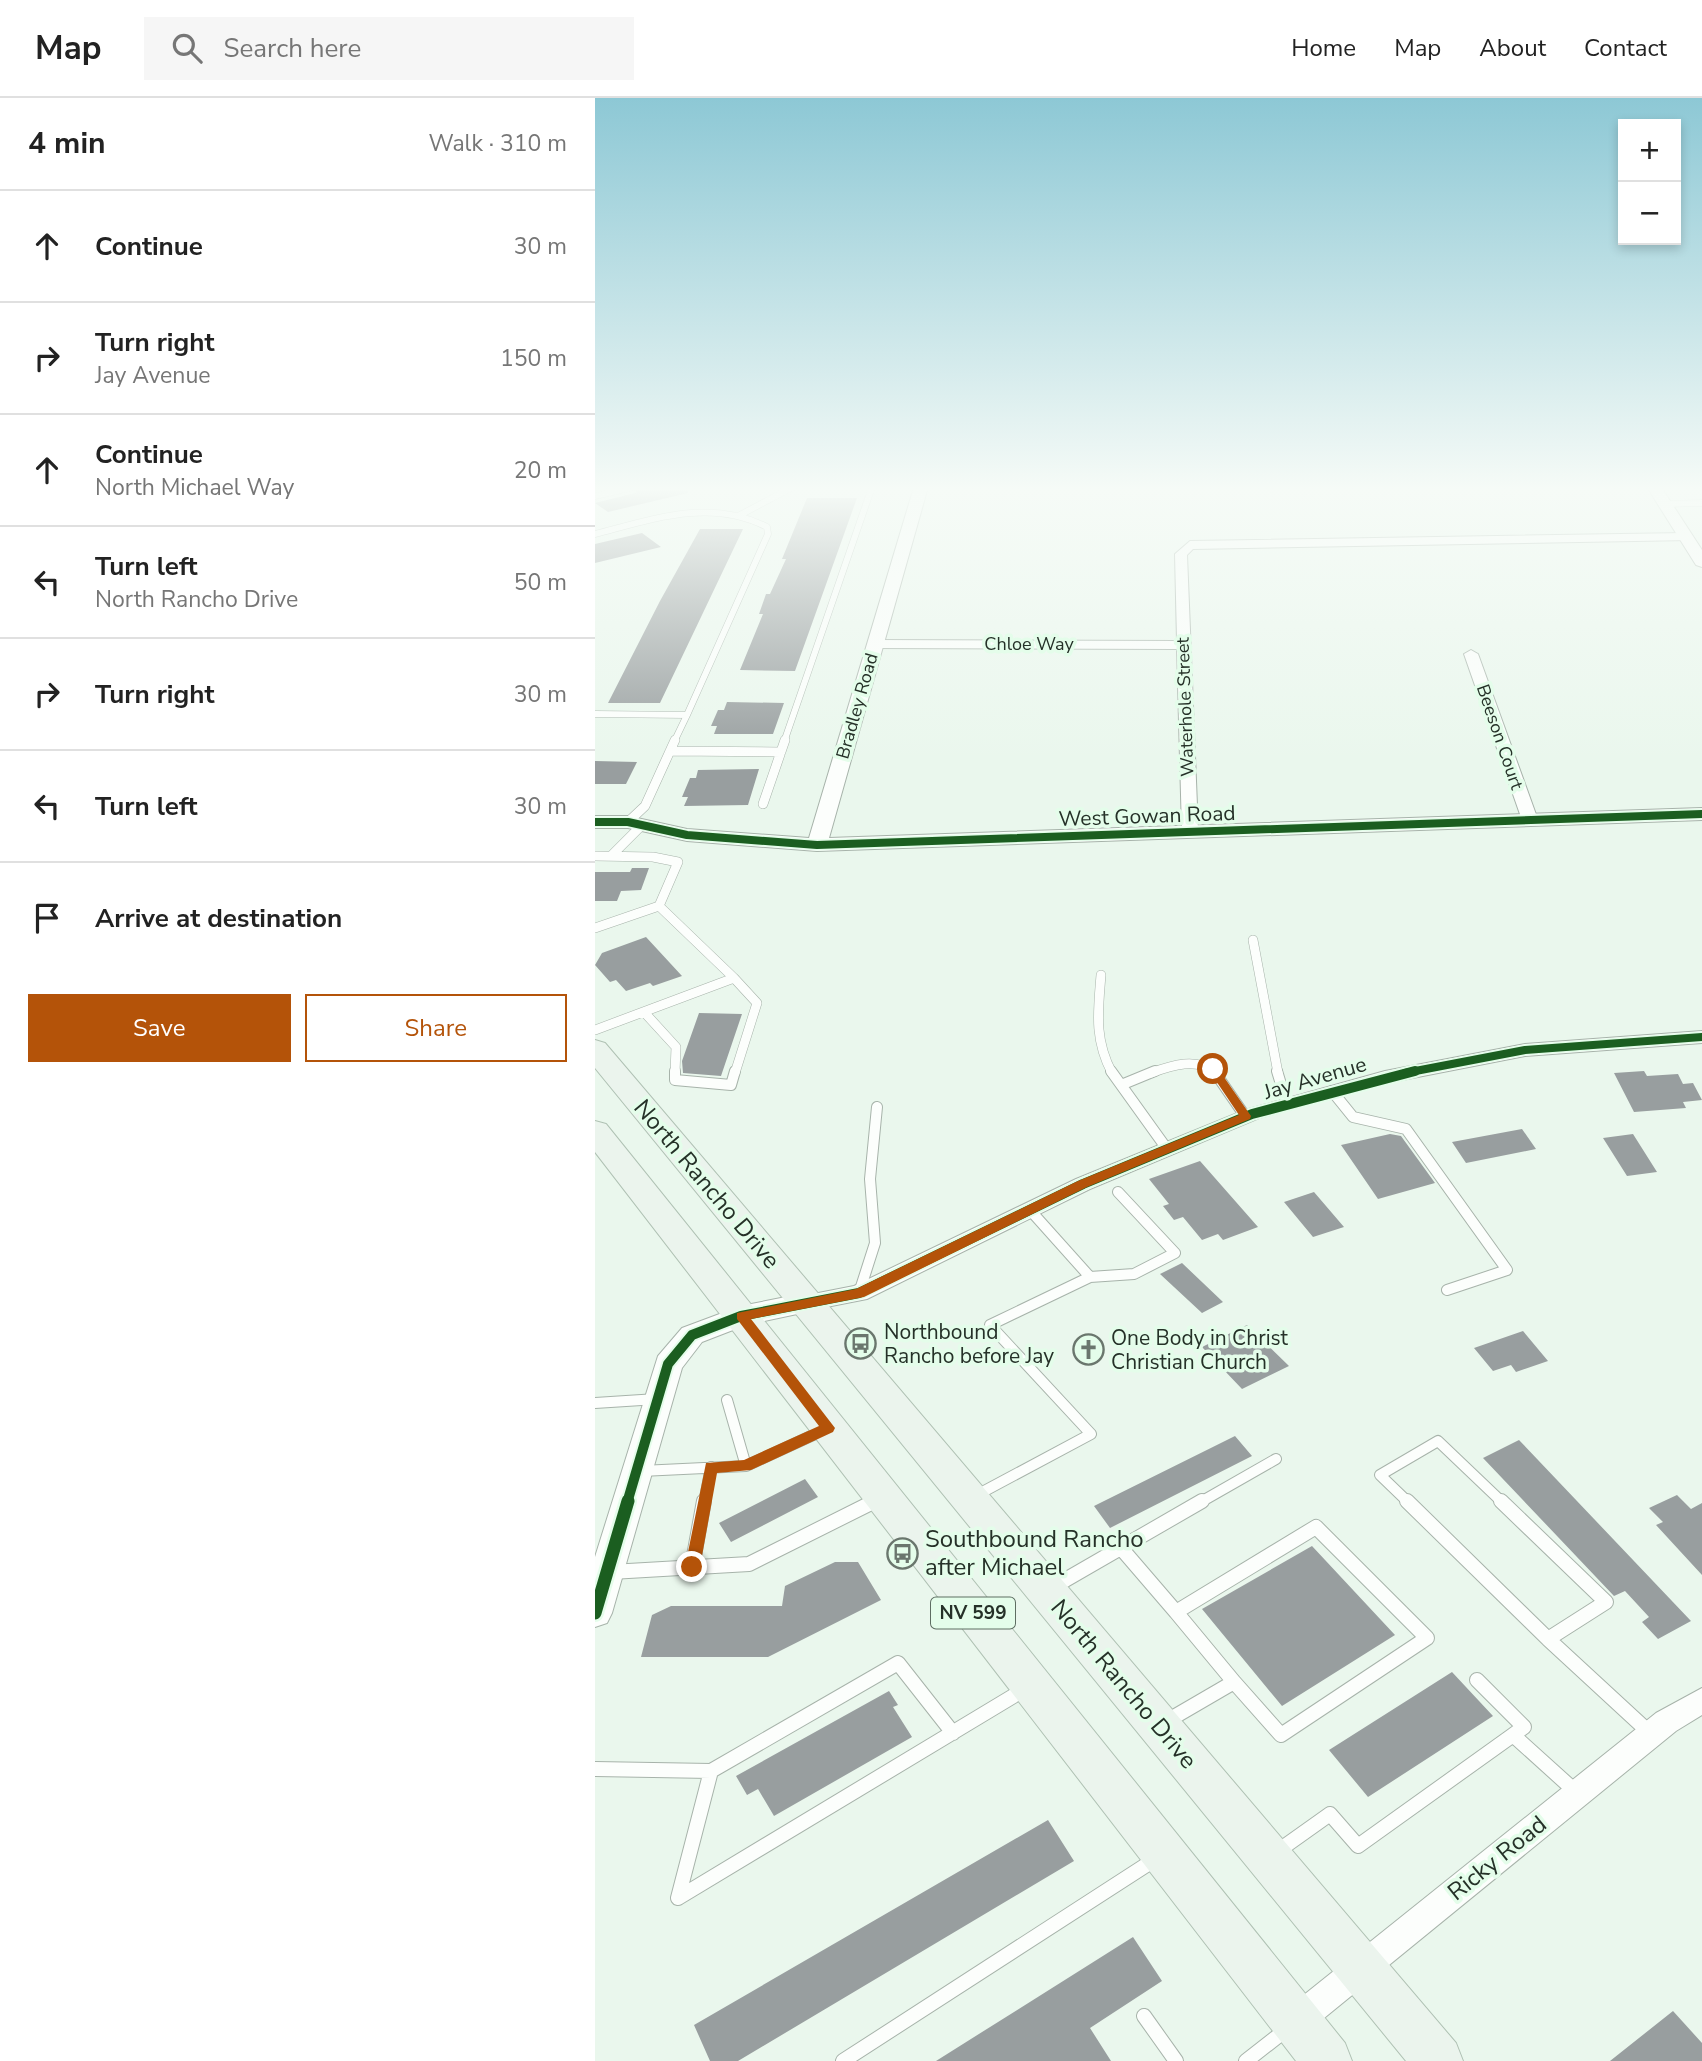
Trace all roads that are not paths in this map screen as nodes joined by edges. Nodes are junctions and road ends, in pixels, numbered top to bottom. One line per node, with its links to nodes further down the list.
1 (748, 579): 9 (lane)
2 (841, 579): 11 (lane)
3 (894, 579): 5 (street, Bradley Road)
4 (1182, 579): 6 (street, Waterhole Street)
5 (875, 644): 6 (street, Chloe Way); 19 (street, Bradley Road)
6 (1183, 645): 18 (street, Waterhole Street)
7 (1471, 654): 15 (street, Beeson Court)
8 (595, 714): 9 (lane)
9 (687, 715): 10 (lane)
10 (670, 751): 11 (lane); 17 (lane)
11 (781, 752): 12 (lane)
12 (763, 804)
13 (595, 811): 17 (street, West Gowan Road)
14 (1702, 814): 15 (street, West Gowan Road)
15 (1530, 820): 18 (street, West Gowan Road)
16 (595, 822): 17 (street, West Gowan Road)
17 (635, 823): 19 (street, West Gowan Road); 21 (lane)
18 (1190, 831): 19 (street, West Gowan Road)
19 (817, 845)
20 (595, 856): 21 (lane)
21 (611, 856): 22 (lane)
22 (659, 906): 23 (lane); 26 (lane)
23 (595, 928)
24 (1253, 940): 33 (lane)
25 (1101, 975): 31 (lane)
26 (734, 978): 27 (lane); 27 (lane)
27 (644, 1012): 28 (lane)
28 (595, 1030)
29 (1702, 1037): 32 (street, Jay Avenue)
30 (595, 1049): 43 (main road, North Rancho Drive / NV 599)
31 (1121, 1085): 35 (lane); 37 (lane)
32 (1332, 1091): 33 (street, Jay Avenue); 41 (lane)
33 (1287, 1104): 35 (street, Jay Avenue)
34 (877, 1107): 42 (lane)
35 (1245, 1116): 37 (street, Jay Avenue)
36 (595, 1131): 44 (main road, NV 599)
37 (1167, 1149): 39 (street, Jay Avenue)
38 (1118, 1192): 40 (lane)
39 (1030, 1210): 40 (lane); 42 (street, Jay Avenue)
40 (1090, 1277): 54 (lane)
41 (1447, 1290)
42 (859, 1293): 43 (street, Jay Avenue)
43 (806, 1303): 44 (street); 54 (main road, North Rancho Drive / NV 599)
44 (741, 1316): 45 (street); 48 (main road, NV 599)
45 (658, 1399): 47 (lane); 52 (street)
46 (727, 1400): 50 (lane)
47 (595, 1403)
48 (828, 1428): 50 (lane); 53 (main road, NV 599)
49 (1276, 1459): 55 (lane)
50 (746, 1466): 51 (lane)
51 (711, 1467): 52 (lane); 56 (lane)
52 (637, 1471): 58 (street)
53 (882, 1498): 56 (lane); 63 (main road, NV 599)
54 (972, 1498): 57 (main road, North Rancho Drive / NV 599)
55 (1121, 1548): 57 (lane); 59 (lane)
56 (692, 1567): 58 (lane)
57 (1046, 1591): 65 (main road, North Rancho Drive / NV 599)
58 (599, 1595)
59 (1176, 1612): 62 (lane); 62 (lane)
60 (1548, 1639): 60 (lane); 68 (lane)
61 (1477, 1680): 67 (lane)
62 (1234, 1682): 65 (lane)
63 (1031, 1685): 66 (lane); 72 (main road, NV 599)
64 (1702, 1700): 68 (street, Ricky Road)
65 (1161, 1725): 73 (main road, North Rancho Drive / NV 599)
66 (953, 1733): 70 (lane); 70 (lane)
67 (1513, 1735): 71 (lane); 73 (lane)
68 (1651, 1735): 71 (street, Ricky Road)
69 (595, 1769): 70 (lane)
70 (711, 1771)
71 (1577, 1794): 74 (street, Ricky Road)
72 (1165, 1853): 76 (main road, NV 599); 77 (lane)
73 (1269, 1857): 74 (main road, North Rancho Drive / NV 599)
74 (1361, 1968): 76 (street, Ricky Road); 81 (main road, North Rancho Drive / NV 599)
75 (1144, 2016): 78 (lane)
76 (1296, 2021): 79 (lane); 80 (main road, NV 599)
77 (843, 2061)
78 (1176, 2061)
79 (1246, 2061)
80 (1327, 2061)
81 (1438, 2061)

